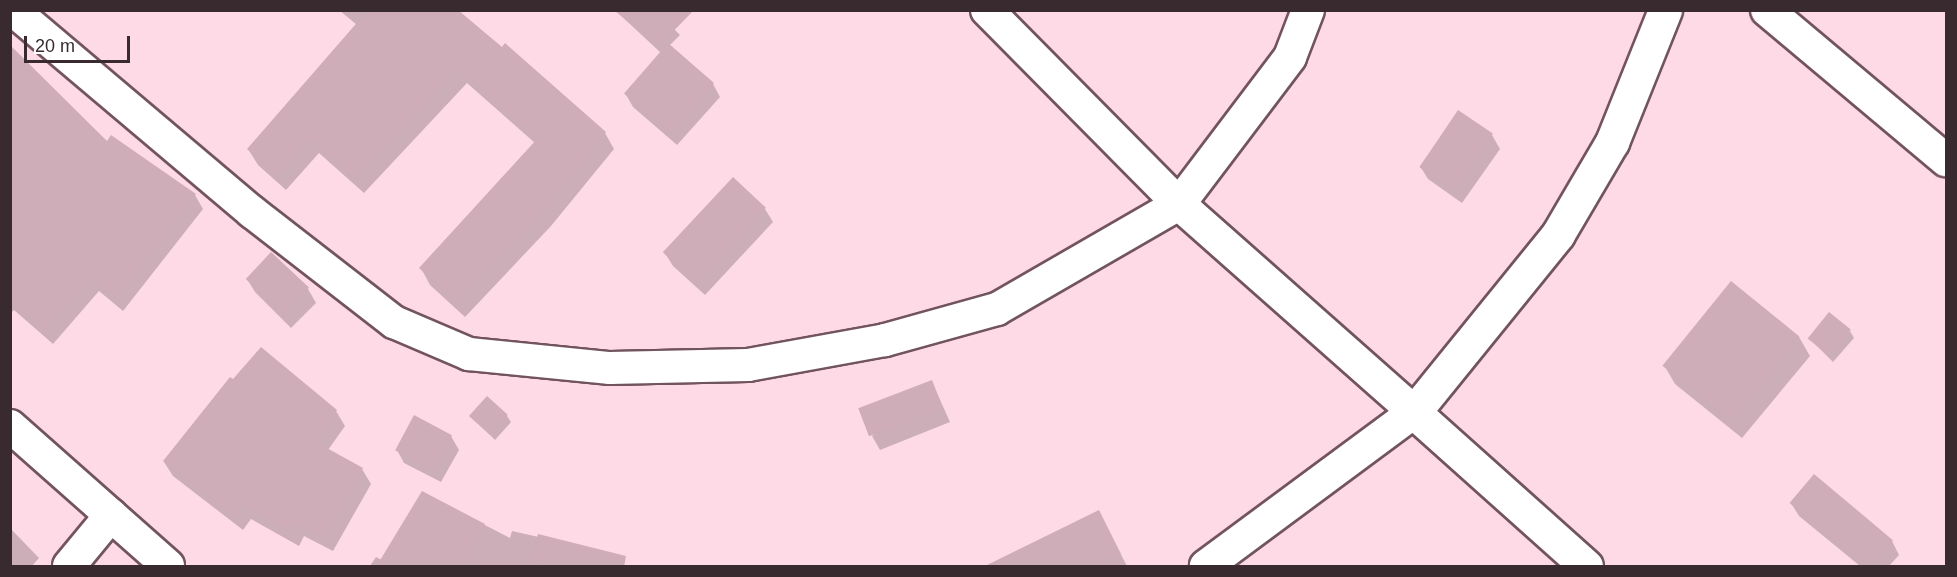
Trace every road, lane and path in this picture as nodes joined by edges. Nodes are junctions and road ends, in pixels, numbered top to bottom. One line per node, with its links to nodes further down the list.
1 (13, 10): 7 (street)
2 (987, 10): 7 (street)
3 (1308, 10): 7 (street)
4 (1665, 10): 8 (street)
5 (1767, 10): 6 (street)
6 (1947, 160)
7 (1179, 204): 8 (street)
8 (1414, 412): 13 (street); 14 (street)
9 (10, 426): 10 (street)
10 (111, 515): 11 (street); 12 (street)
11 (69, 567)
12 (168, 567)
13 (1206, 567)
14 (1586, 567)

